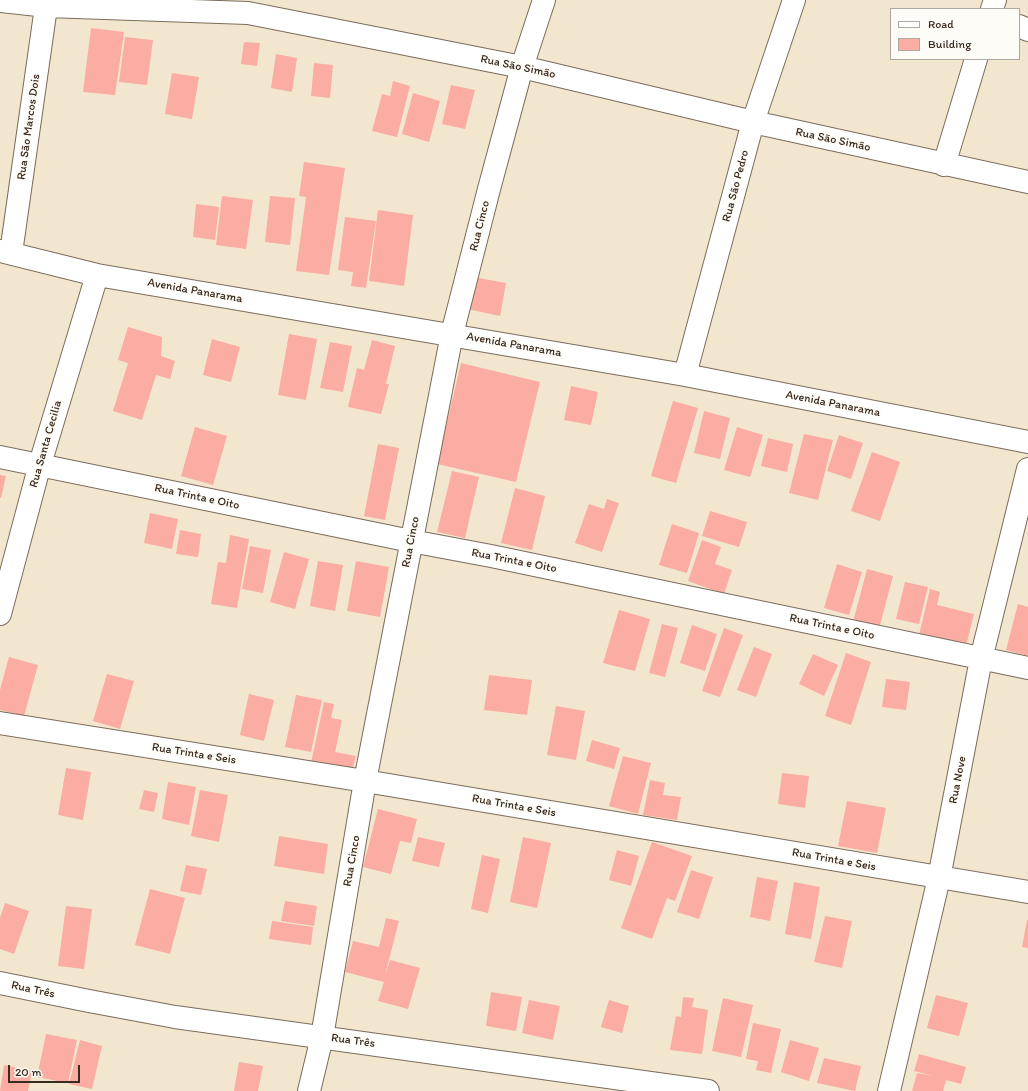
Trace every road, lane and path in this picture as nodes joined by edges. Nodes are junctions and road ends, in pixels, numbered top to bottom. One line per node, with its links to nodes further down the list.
1 (544, 0): 6 (street, Rua Cinco)
2 (794, 0): 7 (street, Rua São Pedro)
3 (0, 1): 4 (street, Rua São Simão)
4 (47, 3): 6 (street, Rua São Simão); 10 (street, Rua São Marcos Dois)
5 (976, 60): 8 (street)
6 (522, 67): 7 (street, Rua São Simão); 12 (street, Rua Cinco)
7 (753, 122): 8 (street, Rua São Simão); 13 (street, Rua São Pedro)
8 (944, 165): 9 (street, Rua São Simão)
9 (1028, 182)
10 (6, 252): 11 (street, Avenida Panarama)
11 (97, 275): 12 (street, Avenida Panarama); 16 (street, Rua Santa Cecilia)
12 (452, 334): 13 (street, Avenida Panarama); 18 (street, Rua Cinco)
13 (685, 375): 14 (street, Avenida Panarama)
14 (1028, 442)
15 (0, 457): 16 (street, Rua Trinta e Oito)
16 (40, 464): 18 (street, Rua Trinta e Oito); 19 (street, Rua Santa Cecilia)
17 (1028, 469): 20 (street, Rua Nove)
18 (411, 541): 20 (street, Rua Trinta e Oito); 23 (street, Rua Cinco)
19 (0, 614)
20 (981, 658): 21 (street, Rua Trinta e Oito); 24 (street, Rua Nove)
21 (1028, 668)
22 (0, 723): 23 (street, Rua Trinta e Seis)
23 (365, 782): 24 (street, Rua Trinta e Seis); 27 (street, Rua Cinco)
24 (939, 878): 25 (street, Rua Trinta e Seis); 30 (street, Rua Nove)
25 (1028, 892)
26 (0, 983): 27 (street, Rua Três)
27 (322, 1037): 28 (street, Rua Cinco); 29 (street, Rua Três)
28 (309, 1091)
29 (708, 1091)
30 (889, 1091)

